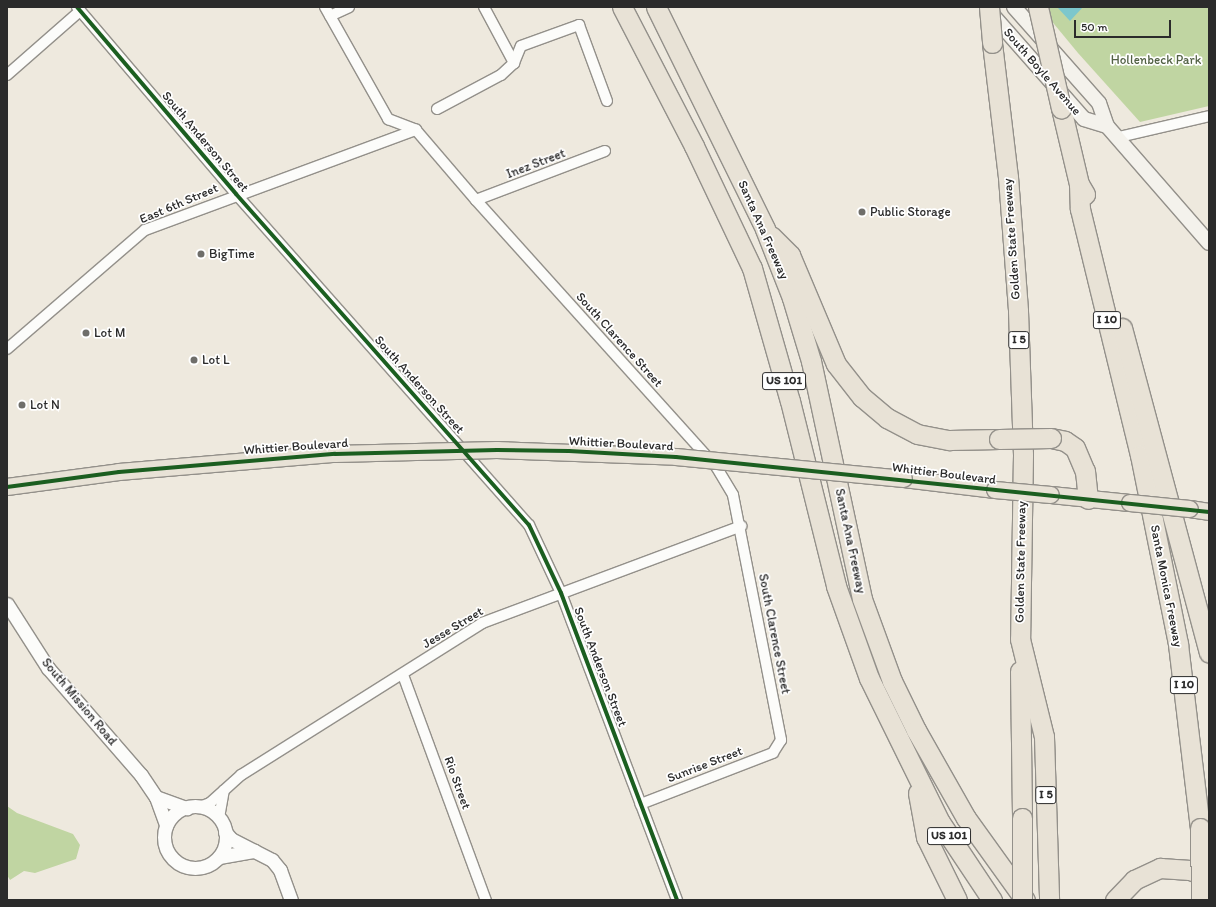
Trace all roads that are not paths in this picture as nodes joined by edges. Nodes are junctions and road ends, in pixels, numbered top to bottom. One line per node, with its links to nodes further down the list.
1 (349, 7): 10 (street)
2 (484, 7): 11 (street)
3 (622, 7): 36 (highway, Santa Ana Freeway / US 101)
4 (656, 7): 23 (highway, Santa Ana Freeway / US 101)
5 (985, 7): 16 (main road, South Boyle Avenue)
6 (989, 7): 32 (highway, Golden State Freeway / I 5, bridge)
7 (1014, 7): 16 (main road, South Boyle Avenue)
8 (1038, 7): 20 (highway, bridge)
9 (78, 9): 12 (street); 21 (street, South Anderson Street)
10 (328, 12): 17 (street, South Clarence Street)
11 (514, 63): 13 (street); 14 (street)
12 (7, 75)
13 (607, 101)
14 (437, 109)
15 (1209, 116): 18 (street)
16 (1107, 126): 18 (main road, South Boyle Avenue)
17 (416, 130): 21 (street, East 6th Street); 22 (street, South Clarence Street)
18 (1119, 137): 24 (main road, South Boyle Avenue)
19 (605, 151): 22 (street, Inez Street)
20 (1079, 184): 33 (highway); 56 (highway, Santa Monica Freeway / I 10, bridge)
21 (236, 194): 25 (street, East 6th Street); 30 (street, South Anderson Street)
22 (476, 200): 29 (street, South Clarence Street)
23 (765, 229): 27 (highway, bridge); 53 (highway, Santa Ana Freeway / US 101)
24 (1209, 243)
25 (7, 349)
26 (7, 487): 27 (main road, Whittier Boulevard, bridge)
27 (1088, 499): 28 (main road, Whittier Boulevard, bridge)
28 (1209, 512)
29 (741, 526): 30 (street, Jesse Street); 35 (street, South Clarence Street)
30 (561, 593): 34 (street, Jesse Street); 39 (street, South Anderson Street)
31 (7, 604): 38 (street, South Mission Road)
32 (1020, 639): 53 (highway, bridge); 54 (highway, Golden State Freeway / I 5)
33 (1209, 653)
34 (403, 674): 37 (street, Jesse Street); 49 (street, Rio Street)
35 (778, 748): 39 (street, Sunrise Street)
36 (913, 768): 51 (highway); 52 (highway, Santa Ana Freeway / US 101)
37 (224, 790): 40 (street, Jesse Street); 42 (street)
38 (156, 797): 41 (street); 43 (street, South Mission Road)
39 (640, 804): 50 (street, South Anderson Street)
40 (200, 807): 41 (street); 42 (street)
41 (187, 808): 43 (street)
42 (219, 818): 44 (street)
43 (166, 825): 46 (street)
44 (225, 832): 45 (street); 46 (street)
45 (254, 851): 46 (street); 48 (street)
46 (219, 857)
47 (1209, 877): 55 (highway)
48 (292, 900)
49 (486, 900)
50 (677, 900)
51 (957, 900)
52 (992, 900)
53 (1024, 900)
54 (1049, 900)
55 (1115, 900)
56 (1201, 900)

